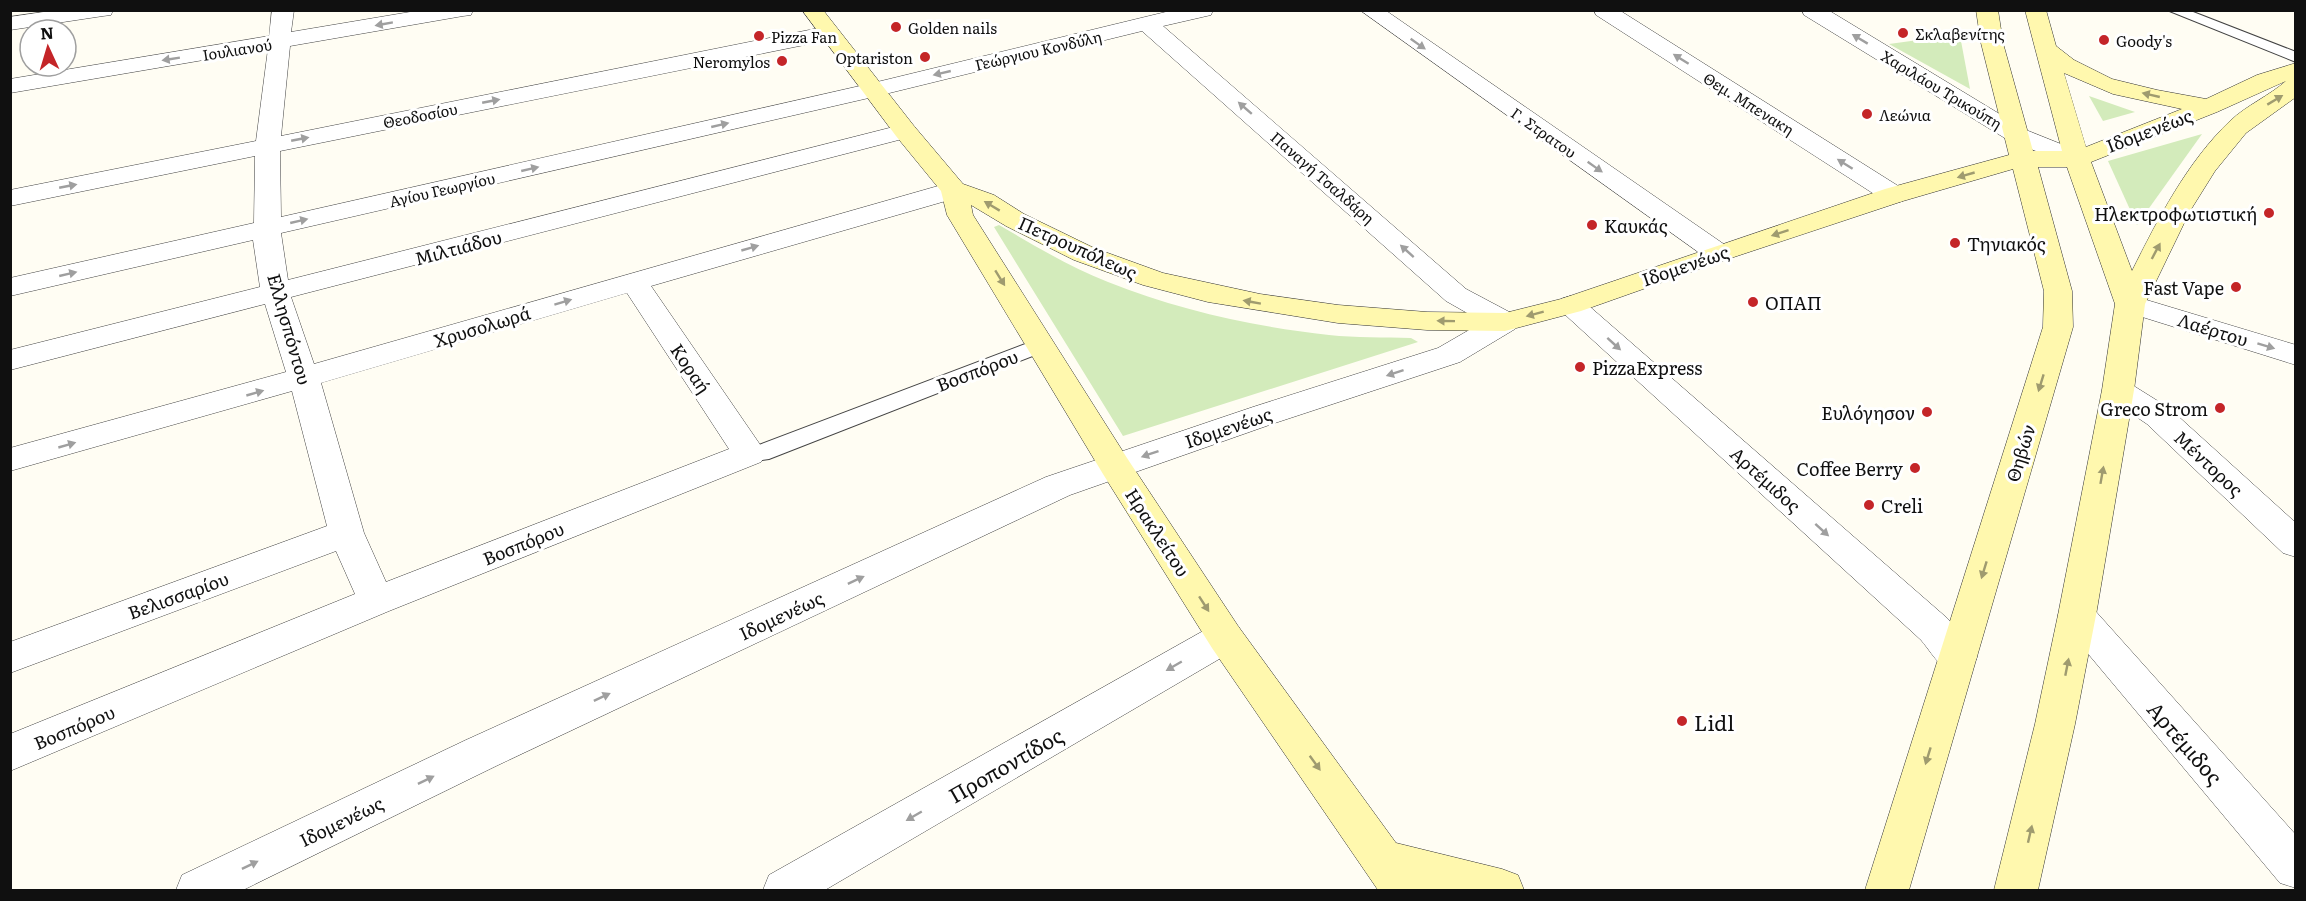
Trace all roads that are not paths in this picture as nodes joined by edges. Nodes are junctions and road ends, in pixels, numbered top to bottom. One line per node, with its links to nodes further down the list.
1 (103, 10): 12 (street)
2 (283, 10): 15 (street, Ελλησπόντου)
3 (463, 10): 15 (street, Ιουλιανού, one-way to 15)
4 (812, 10): 14 (main road)
5 (1203, 10): 13 (street, Γεώργιου Κονδύλη)
6 (1370, 10): 31 (street, Γ. Στρατου, one-way to 31)
7 (1604, 10): 28 (street, Θεμ. Μπενακη, one-way to 7)
8 (1812, 10): 25 (street, Χαριλάου Τρικούπη, one-way to 8)
9 (1987, 10): 25 (main road, Θηβών)
10 (2035, 10): 16 (main road)
11 (2174, 10): 17 (lane)
12 (10, 24)
13 (1148, 24): 21 (street, Γεώργιου Κονδύλη, one-way to 21); 37 (street, Παναγή Τσαλδάρη, one-way to 13)
14 (829, 33): 21 (main road); 24 (street, Θεοδοσίου, one-way to 14)
15 (279, 42): 20 (street, Ιουλιανού, one-way to 20); 24 (street, Ελλησπόντου)
16 (2047, 50): 22 (main road, one-way to 16); 26 (main road)
17 (2295, 58)
18 (2295, 70): 22 (main road, Ιδομενέως)
19 (2295, 84): 35 (main road, one-way to 19)
20 (10, 86)
21 (873, 90): 23 (main road); 30 (street, Αγίου Γεωργίου, one-way to 21)
22 (2209, 107): 26 (main road, Ιδομενέως)
23 (904, 131): 27 (main road); 34 (street, Μιλτιάδου)
24 (268, 146): 29 (street, Θεοδοσίου, one-way to 24); 30 (street, Ελλησπόντου)
25 (2020, 147): 26 (main road, Ιδομενέως); 28 (main road, Ιδομενέως, one-way to 28); 51 (main road, Θηβών, one-way to 51)
26 (2077, 159): 35 (main road)
27 (954, 190): 32 (street, Χρυσολωρά, one-way to 27); 37 (main road, Πετρουπόλεως, one-way to 27); 38 (main road, Ηρακλείτου, one-way to 38)
28 (1894, 195): 31 (main road, Ιδομενέως, one-way to 31)
29 (10, 198)
30 (267, 229): 33 (street, Αγίου Γεωργίου, one-way to 30); 34 (street, Ελλησπόντου)
31 (1718, 253): 36 (main road, Ιδομενέως)
32 (633, 281): 41 (street, Χρυσολωρά, one-way to 32); 43 (street, Κοραή)
33 (10, 287)
34 (276, 294): 40 (street, Μιλτιάδου); 41 (street, Ελλησπόντου)
35 (2130, 304): 39 (street, Λαέρτου, one-way to 39); 42 (main road)
36 (1571, 305): 37 (main road, Ιδομενέως, one-way to 37); 51 (street, Αρτέμιδος, one-way to 51)
37 (1504, 322): 45 (street, Ιδομενέως, one-way to 45)
38 (1041, 345): 43 (lane, Βοσπόρου); 45 (main road, Ηρακλείτου)
39 (2295, 355)
40 (10, 360)
41 (304, 379): 44 (street, Χρυσολωρά, one-way to 41); 46 (street, Ελλησπόντου)
42 (2118, 390): 47 (street, Μέντορος); 49 (main road, one-way to 42)
43 (749, 454): 48 (street, Βοσπόρου)
44 (10, 460)
45 (1115, 466): 50 (main road, Ηρακλείτου, one-way to 50); 56 (street, Ιδομενέως, one-way to 45)
46 (346, 533): 48 (street, Ελλησπόντου); 52 (street, Βελισσαρίου)
47 (2295, 544)
48 (376, 601): 53 (street, Βοσπόρου)
49 (2077, 615): 54 (street, Αρτέμιδος); 60 (main road, one-way to 49)
50 (1225, 637): 55 (main road, Ηρακλείτου, one-way to 55); 57 (street, Προποντίδος, one-way to 57)
51 (1958, 657): 59 (main road, Θηβών, one-way to 59)
52 (10, 658)
53 (10, 753)
54 (2295, 868)
55 (1388, 880): 58 (main road, Ηρακλείτου)
56 (198, 891)
57 (785, 891)
58 (1502, 891)
59 (1887, 891)
60 (2016, 891)

